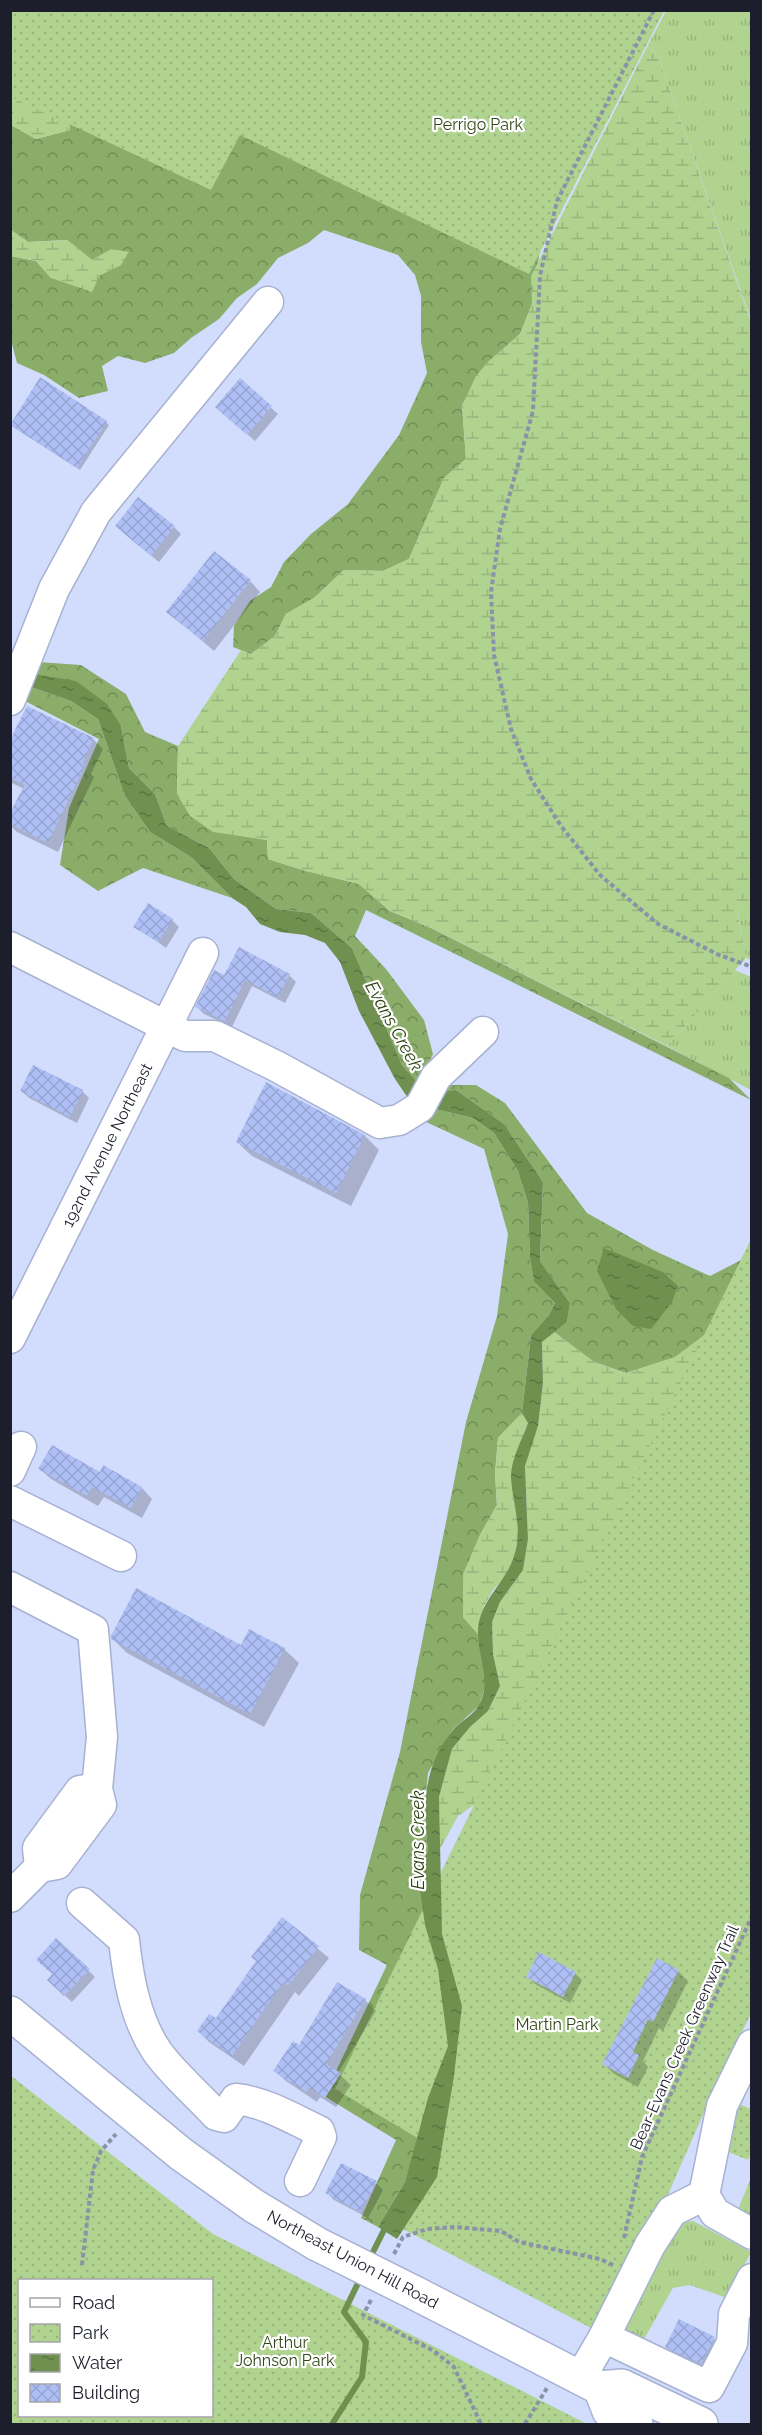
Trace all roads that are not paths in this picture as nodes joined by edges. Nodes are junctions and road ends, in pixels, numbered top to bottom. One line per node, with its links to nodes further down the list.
1 (268, 302): 2 (street)
2 (11, 699)
3 (10, 947): 5 (street)
4 (203, 953): 5 (street, 192nd Avenue Northeast)
5 (166, 1026): 6 (street); 7 (street, 192nd Avenue Northeast)
6 (483, 1032)
7 (10, 1338)
8 (10, 1501): 9 (street)
9 (121, 1556)
10 (10, 1587): 11 (street)
11 (10, 1897)
12 (82, 1903): 15 (street)
13 (10, 2013): 20 (main road, Northeast Union Hill Road, bridge)
14 (752, 2045): 16 (street)
15 (300, 2181)
16 (704, 2195): 17 (street); 19 (street)
17 (752, 2234)
18 (752, 2279): 19 (street)
19 (604, 2337): 20 (street)
20 (580, 2378): 21 (main road); 22 (main road, Northeast Union Hill Road)
21 (636, 2424)
22 (701, 2424)

